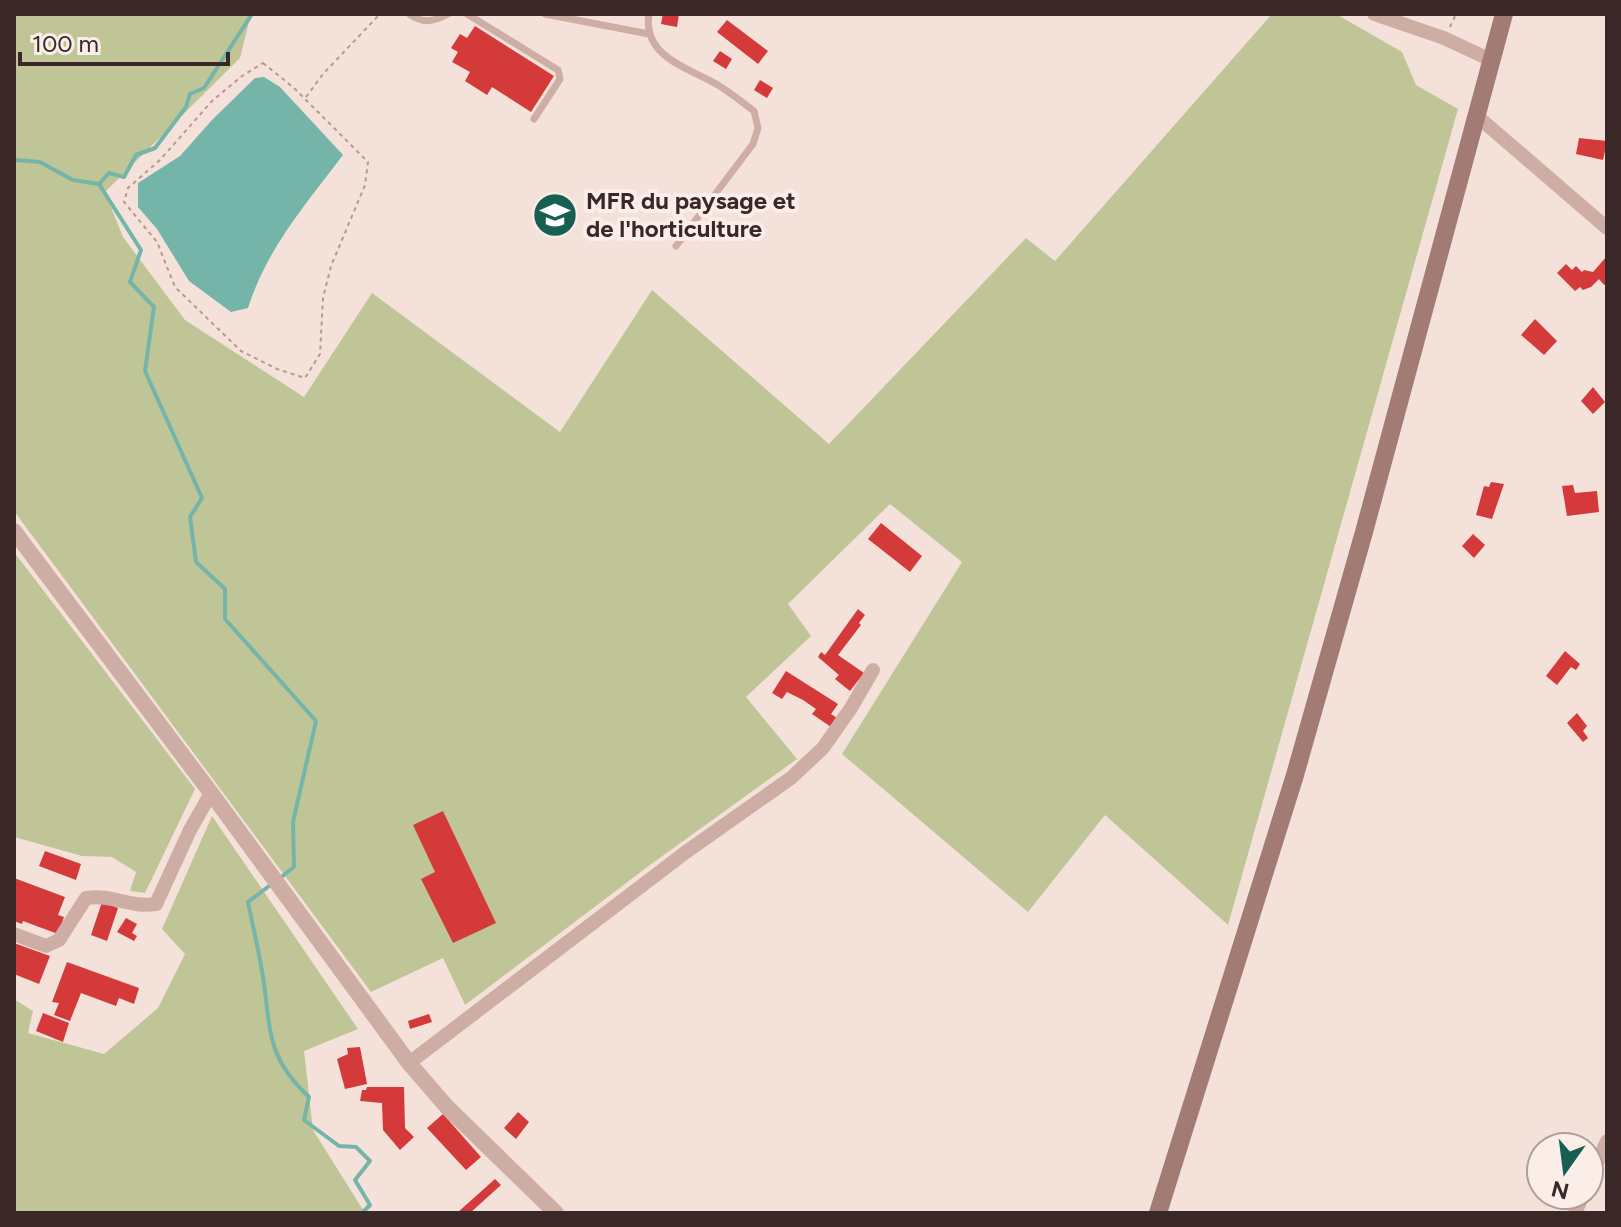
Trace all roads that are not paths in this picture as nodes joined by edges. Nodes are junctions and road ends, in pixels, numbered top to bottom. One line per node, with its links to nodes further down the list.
1 (409, 14): 2 (lane)
2 (448, 14)
3 (467, 14): 11 (lane)
4 (545, 14): 8 (lane)
5 (649, 14): 8 (lane)
6 (1374, 14): 9 (street)
7 (1504, 14): 9 (main road)
8 (649, 34): 13 (lane)
9 (1493, 61): 10 (main road)
10 (1478, 117): 12 (street); 20 (main road)
11 (534, 119)
12 (1607, 228)
13 (676, 246)
14 (14, 531): 16 (street)
15 (873, 670): 18 (street)
16 (211, 793): 17 (street); 18 (street)
17 (14, 934)
18 (409, 1063): 19 (street)
19 (556, 1213)
20 (1158, 1213)

